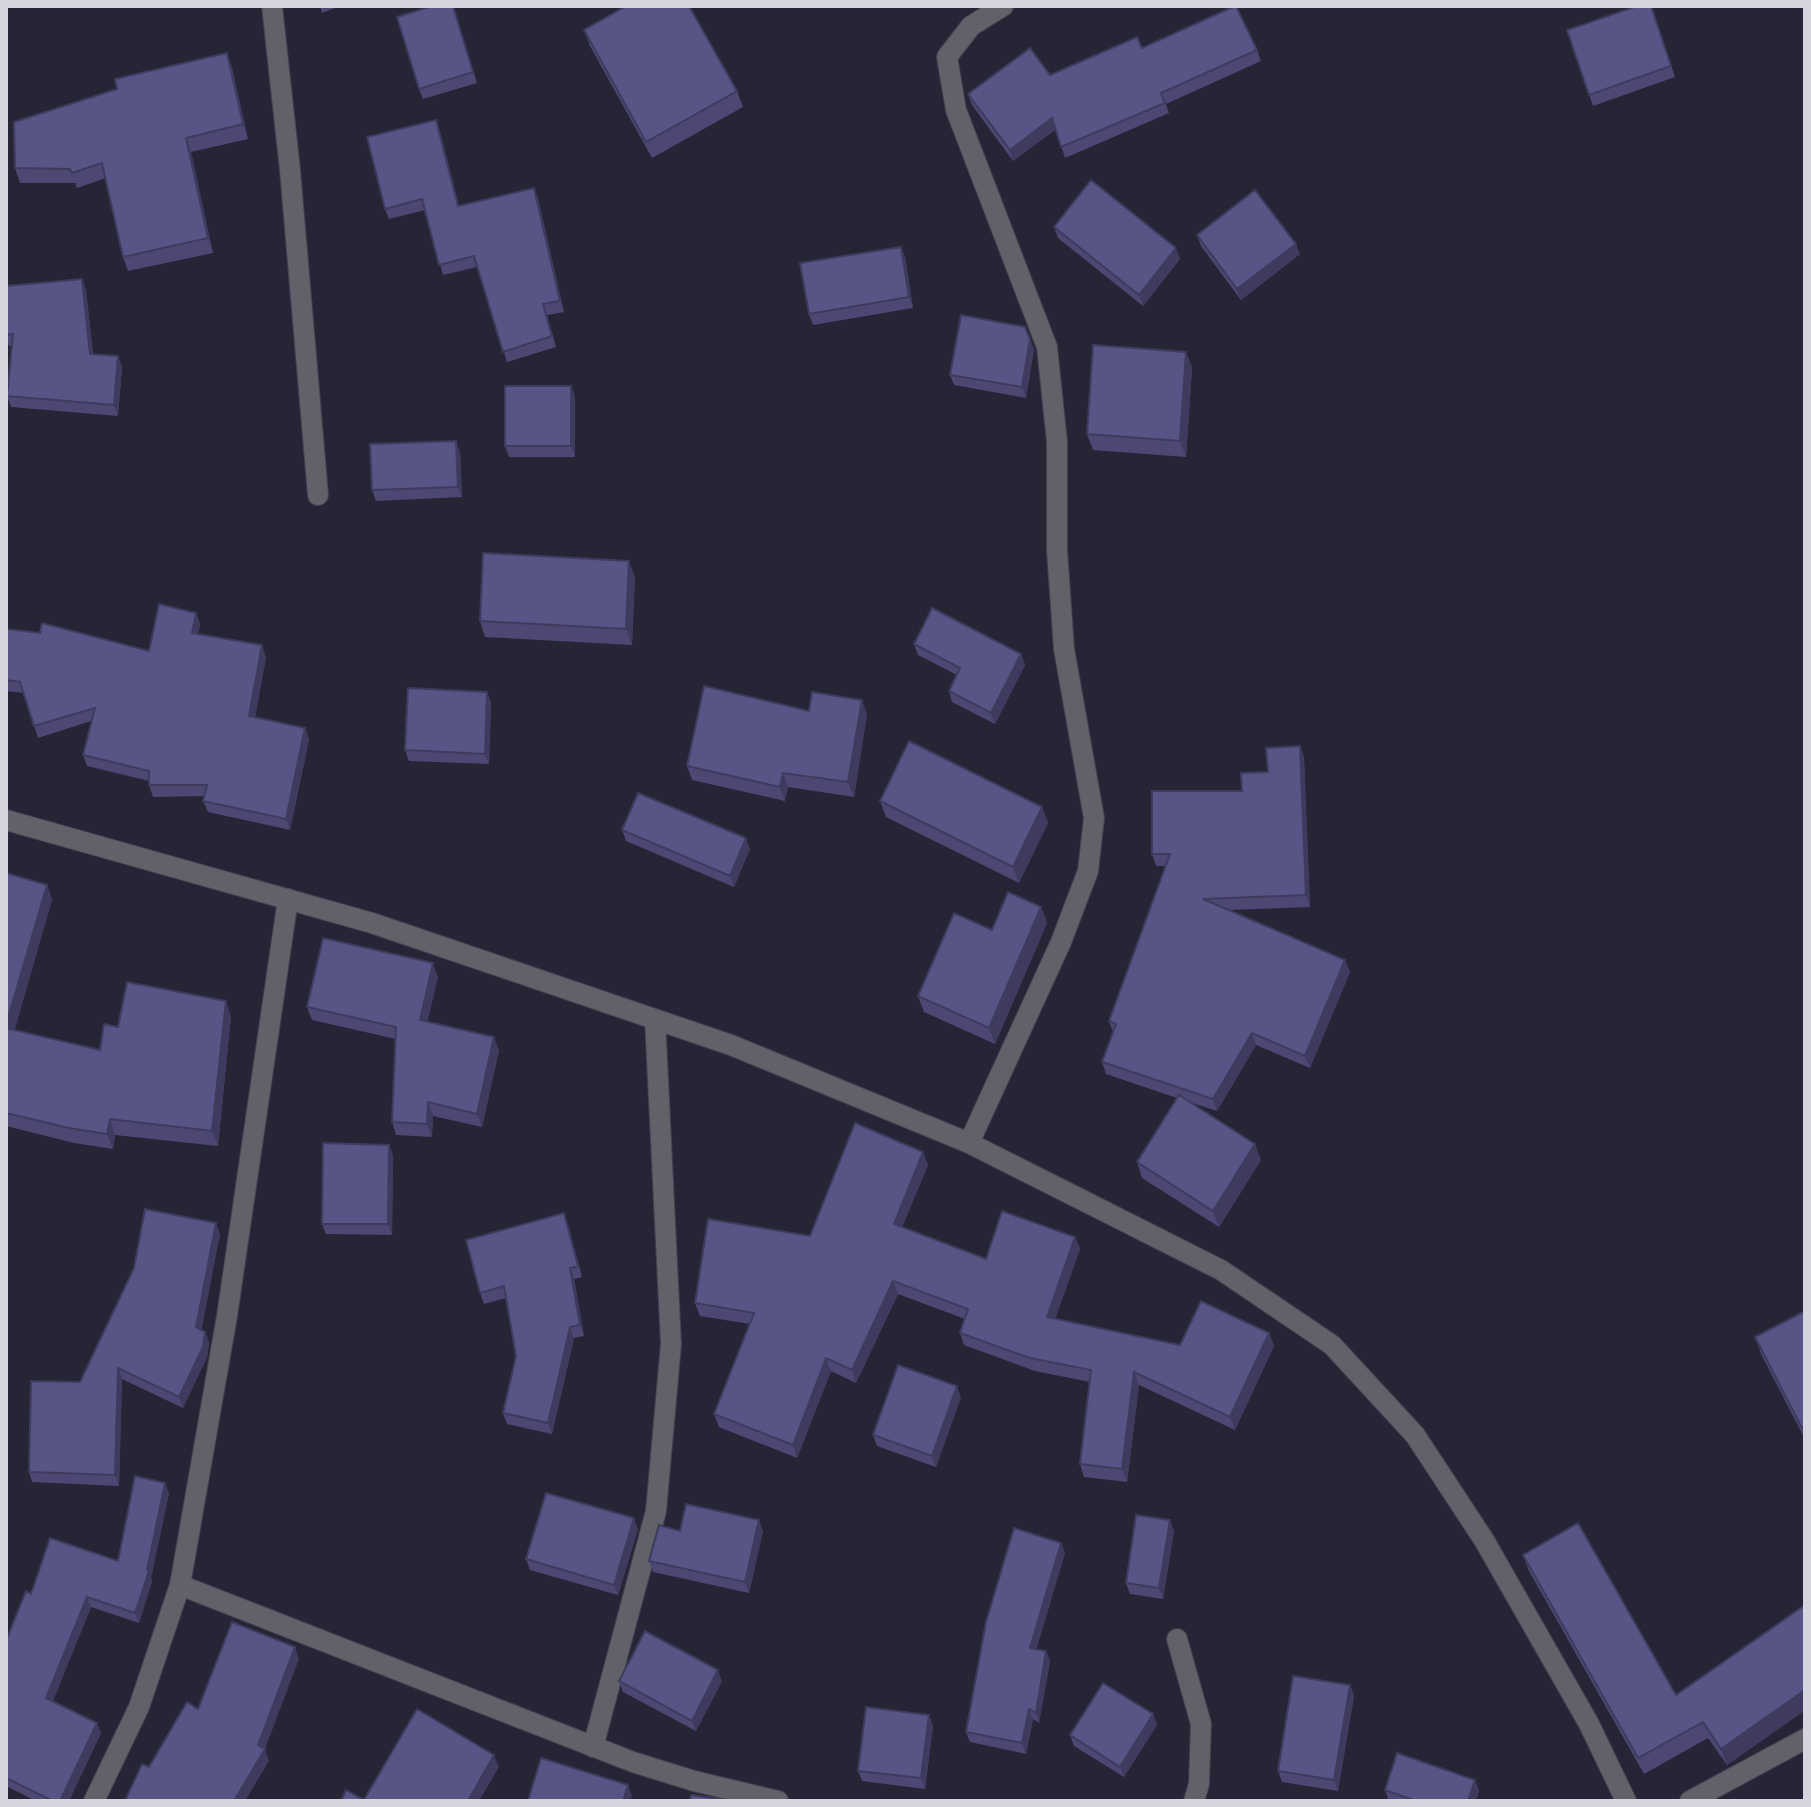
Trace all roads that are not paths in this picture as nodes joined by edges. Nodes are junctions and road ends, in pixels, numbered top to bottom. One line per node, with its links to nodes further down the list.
1 (272, 6): 3 (street)
2 (1003, 6): 7 (street)
3 (318, 495)
4 (6, 820): 5 (street)
5 (288, 899): 6 (street); 8 (street)
6 (655, 1019): 7 (street); 11 (street)
7 (969, 1143): 15 (street)
8 (180, 1585): 11 (street); 12 (street)
9 (1177, 1639): 14 (street)
10 (1805, 1739): 16 (street)
11 (593, 1747): 13 (street)
12 (94, 1801)
13 (778, 1801)
14 (1194, 1801)
15 (1626, 1801)
16 (1690, 1801)

